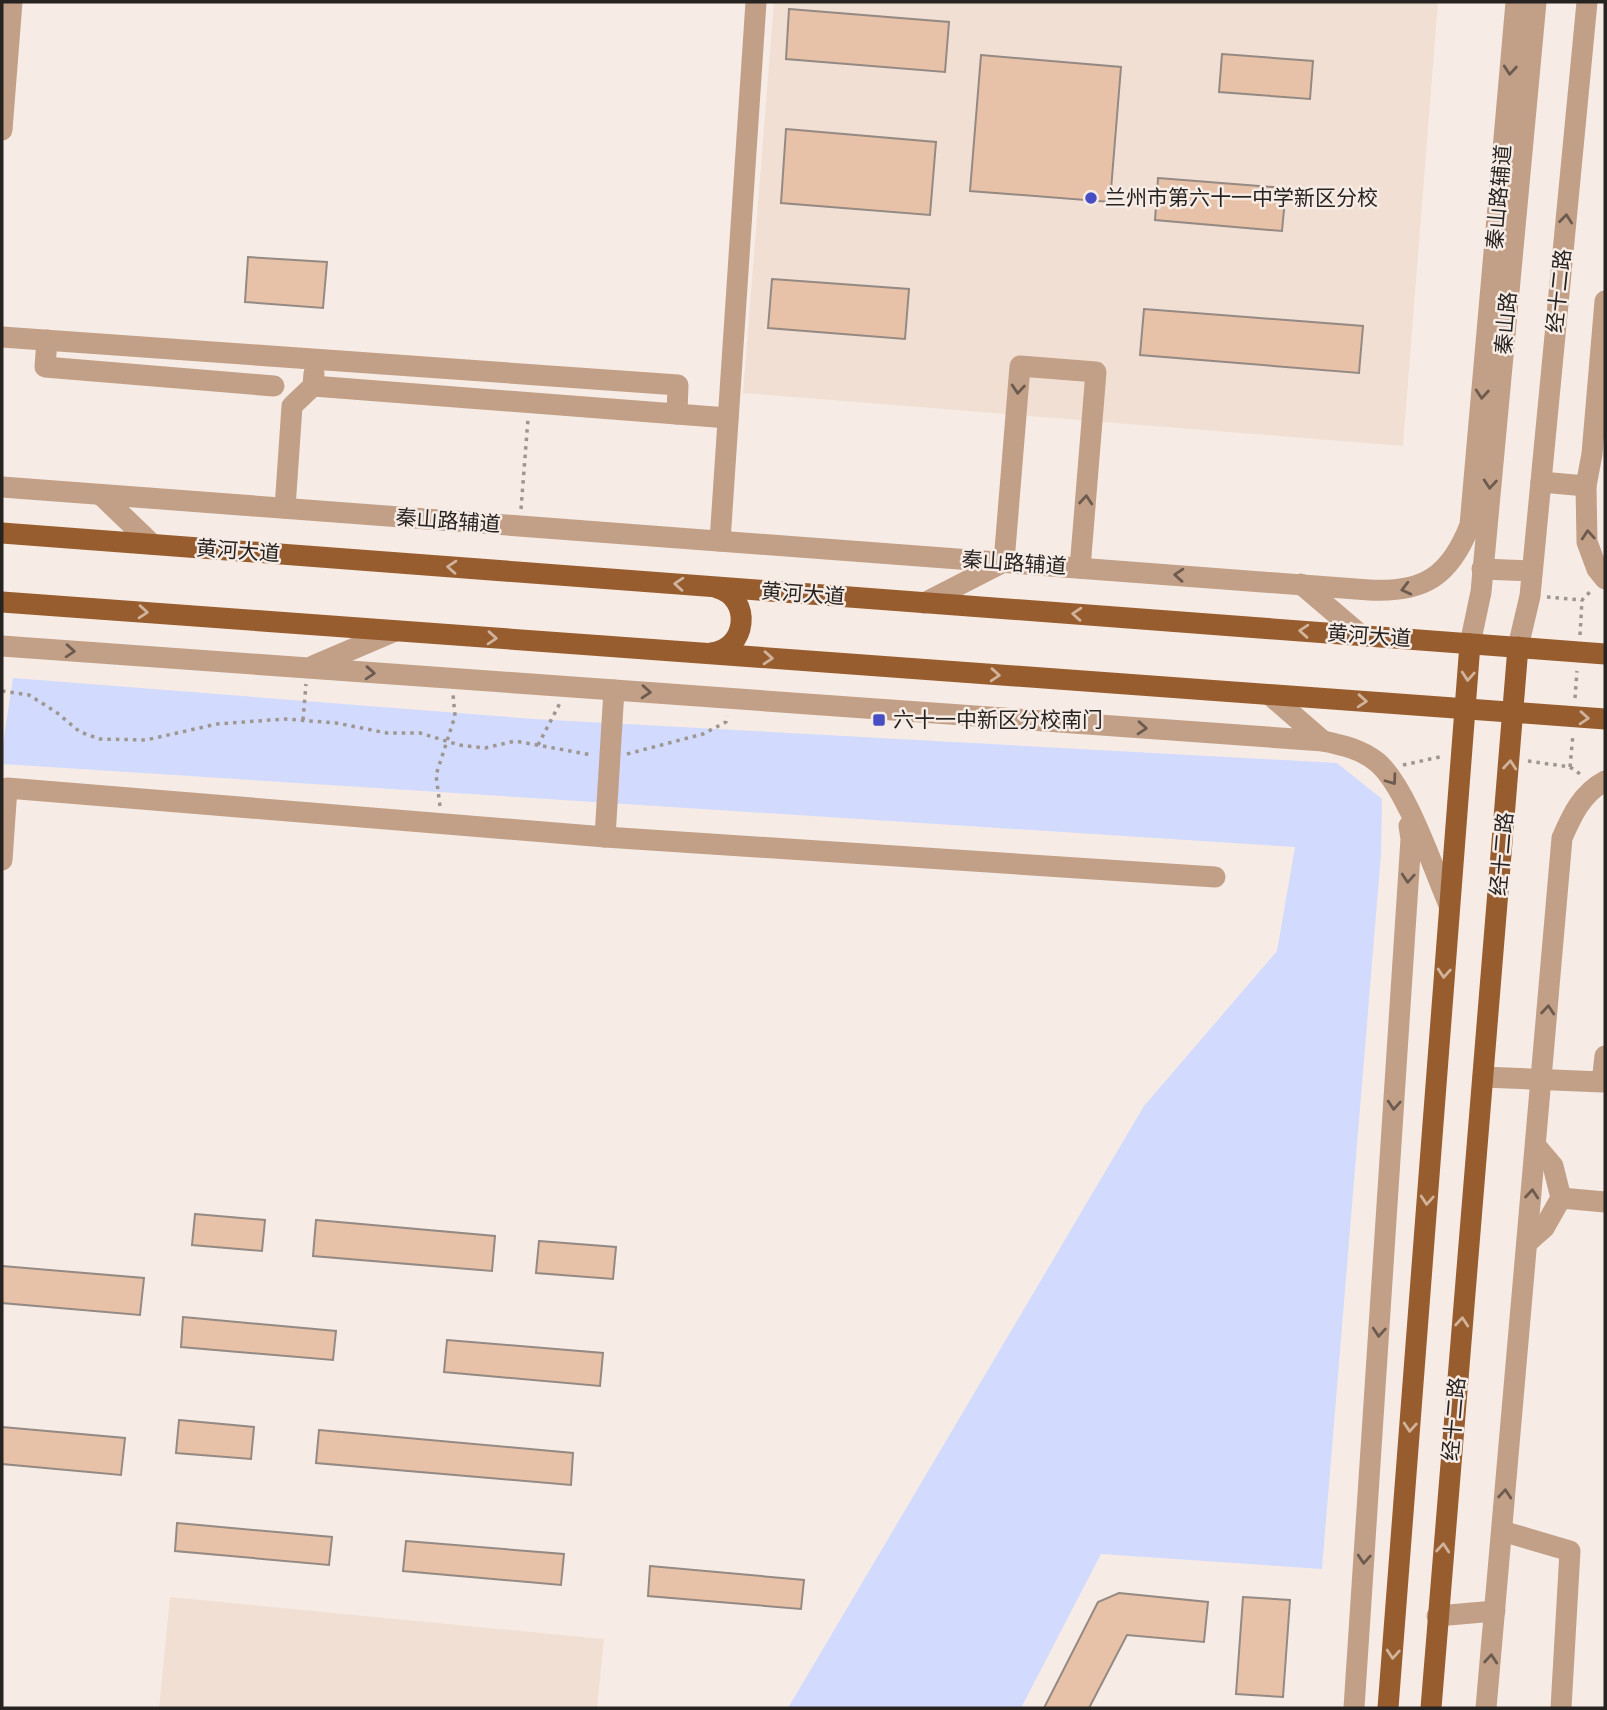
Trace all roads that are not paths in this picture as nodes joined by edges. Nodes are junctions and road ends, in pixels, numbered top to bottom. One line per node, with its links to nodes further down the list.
1 (12, 2): 6 (street)
2 (756, 2): 16 (street)
3 (1516, 2): 30 (street, 秦山路辅道, one-way to 30)
4 (1536, 2): 27 (street, 秦山路, one-way to 27)
5 (1587, 2): 17 (street, 经十二路, one-way to 5)
6 (2, 130)
7 (1605, 301): 18 (street)
8 (2, 337): 9 (street)
9 (47, 340): 10 (street); 12 (street)
10 (276, 356): 11 (street); 12 (street)
11 (315, 359): 13 (street); 15 (street)
12 (274, 386): 14 (street)
13 (313, 386): 14 (street); 15 (street)
14 (292, 406): 21 (street)
15 (677, 414): 16 (street)
16 (728, 418): 23 (street)
17 (1541, 482): 18 (street); 28 (street, 经十二路)
18 (1587, 486): 29 (street, one-way to 18)
19 (2, 487): 20 (street, 秦山路辅道)
20 (102, 495): 21 (street, 秦山路辅道); 24 (street)
21 (285, 508): 23 (street, 秦山路辅道)
22 (2, 533): 24 (main road, 黄河大道)
23 (720, 541): 25 (street, 秦山路辅道)
24 (152, 544): 31 (main road, 黄河大道, one-way to 24)
25 (1004, 562): 26 (street, 秦山路辅道); 26 (street, one-way to 25); 33 (street)
26 (1080, 568): 30 (street, 秦山路辅道, one-way to 26)
27 (1482, 569): 28 (street); 36 (street, 秦山路)
28 (1532, 571): 38 (street, 经十二路)
29 (1605, 579)
30 (1301, 584): 35 (street)
31 (712, 587): 33 (main road, 黄河大道); 39 (main road)
32 (2, 602): 34 (main road, one-way to 34)
33 (924, 603): 35 (main road, 黄河大道, one-way to 33)
34 (395, 631): 39 (main road, one-way to 39); 41 (street)
35 (1362, 636): 36 (main road, 黄河大道)
36 (1470, 644): 38 (main road, 黄河大道); 44 (main road, one-way to 44)
37 (2, 646): 41 (street, one-way to 41)
38 (1518, 647): 40 (main road, 黄河大道); 45 (main road, 经十二路)
39 (705, 654): 43 (main road, one-way to 43)
40 (1605, 654)
41 (308, 668): 42 (street, one-way to 42)
42 (614, 690): 47 (street, one-way to 47); 51 (street)
43 (1270, 695): 44 (main road, one-way to 44); 47 (street)
44 (1465, 709): 45 (main road); 54 (main road)
45 (1515, 713): 46 (main road, one-way to 46); 56 (main road, 经十二路, one-way to 45)
46 (1605, 719)
47 (1323, 741): 49 (street, one-way to 49)
48 (1605, 781): 57 (street, one-way to 48)
49 (1408, 810): 54 (street); 65 (street, one-way to 65)
50 (4, 812): 51 (street); 52 (street)
51 (604, 837): 53 (street)
52 (2, 860)
53 (1215, 877)
54 (1449, 905): 66 (main road, one-way to 66)
55 (1605, 1056): 57 (street)
56 (1483, 1077): 57 (street); 64 (main road, 经十二路, one-way to 56)
57 (1542, 1078): 58 (street)
58 (1536, 1146): 59 (street); 61 (street, one-way to 58)
59 (1562, 1198): 60 (street); 61 (street)
60 (1605, 1202)
61 (1527, 1243): 62 (street, one-way to 61)
62 (1502, 1531): 63 (street); 69 (street)
63 (1495, 1611): 64 (street); 68 (street, one-way to 63)
64 (1437, 1616): 67 (main road, 经十二路)
65 (1354, 1708)
66 (1388, 1708)
67 (1431, 1708)
68 (1486, 1708)
69 (1561, 1708)

